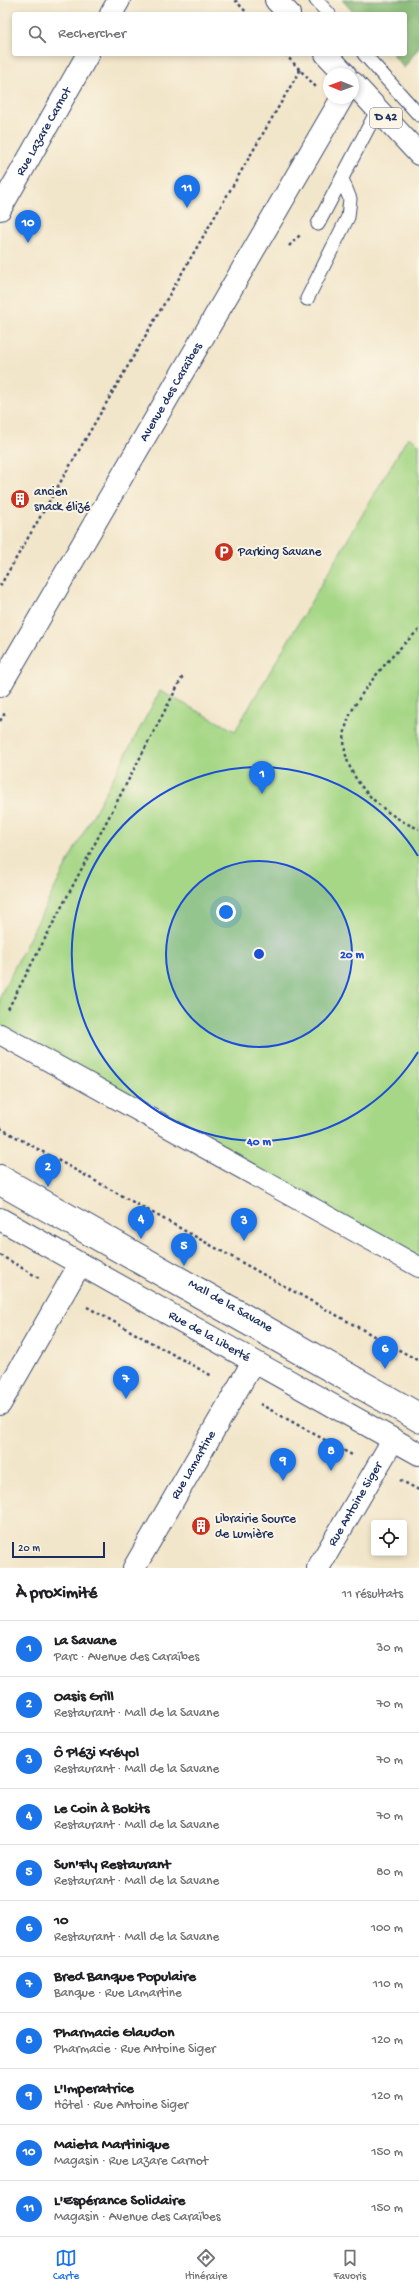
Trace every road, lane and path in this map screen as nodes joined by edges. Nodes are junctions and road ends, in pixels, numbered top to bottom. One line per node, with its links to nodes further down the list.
1 (119, 0): 5 (street)
2 (235, 0): 6 (path)
3 (276, 0): 7 (street)
4 (316, 0): 8 (lane)
5 (112, 12)
6 (246, 12)
7 (287, 12)
8 (327, 12)
9 (87, 56): 22 (street, Rue Lazare Carnot)
10 (287, 56): 14 (path)
11 (328, 56): 13 (street)
12 (366, 56): 19 (lane)
13 (339, 68)
14 (300, 70): 15 (path); 25 (path)
15 (318, 89)
16 (359, 89): 18 (street, D 42)
17 (338, 104): 27 (street, Avenue des Caraïbes)
18 (378, 109): 20 (street, D 42); 21 (lane)
19 (419, 115)
20 (419, 154)
21 (342, 179): 23 (lane); 24 (lane)
22 (0, 209)
23 (318, 224)
24 (307, 299)
25 (0, 586)
26 (419, 630): 30 (path)
27 (5, 664): 29 (street, Avenue des Caraïbes)
28 (183, 676): 31 (path)
29 (0, 686)
30 (419, 829)
31 (2, 1025): 37 (street)
32 (0, 1128): 40 (path)
33 (0, 1175): 44 (street, Mall de la Savane)
34 (0, 1189): 45 (lane)
35 (0, 1219): 36 (street, Rue de la Liberté)
36 (80, 1264): 39 (street, Rue de la Liberté); 43 (street)
37 (419, 1267)
38 (84, 1306): 41 (path)
39 (253, 1362): 46 (street, Rue de la Liberté); 49 (street, Rue Lamartine)
40 (419, 1362)
41 (215, 1378)
42 (256, 1401): 48 (path)
43 (0, 1404)
44 (419, 1413)
45 (419, 1426)
46 (393, 1440): 47 (street, Rue de la Liberté); 50 (street, Rue Antoine Siger)
47 (419, 1454)
48 (355, 1456)
49 (134, 1568)
50 (318, 1568)

